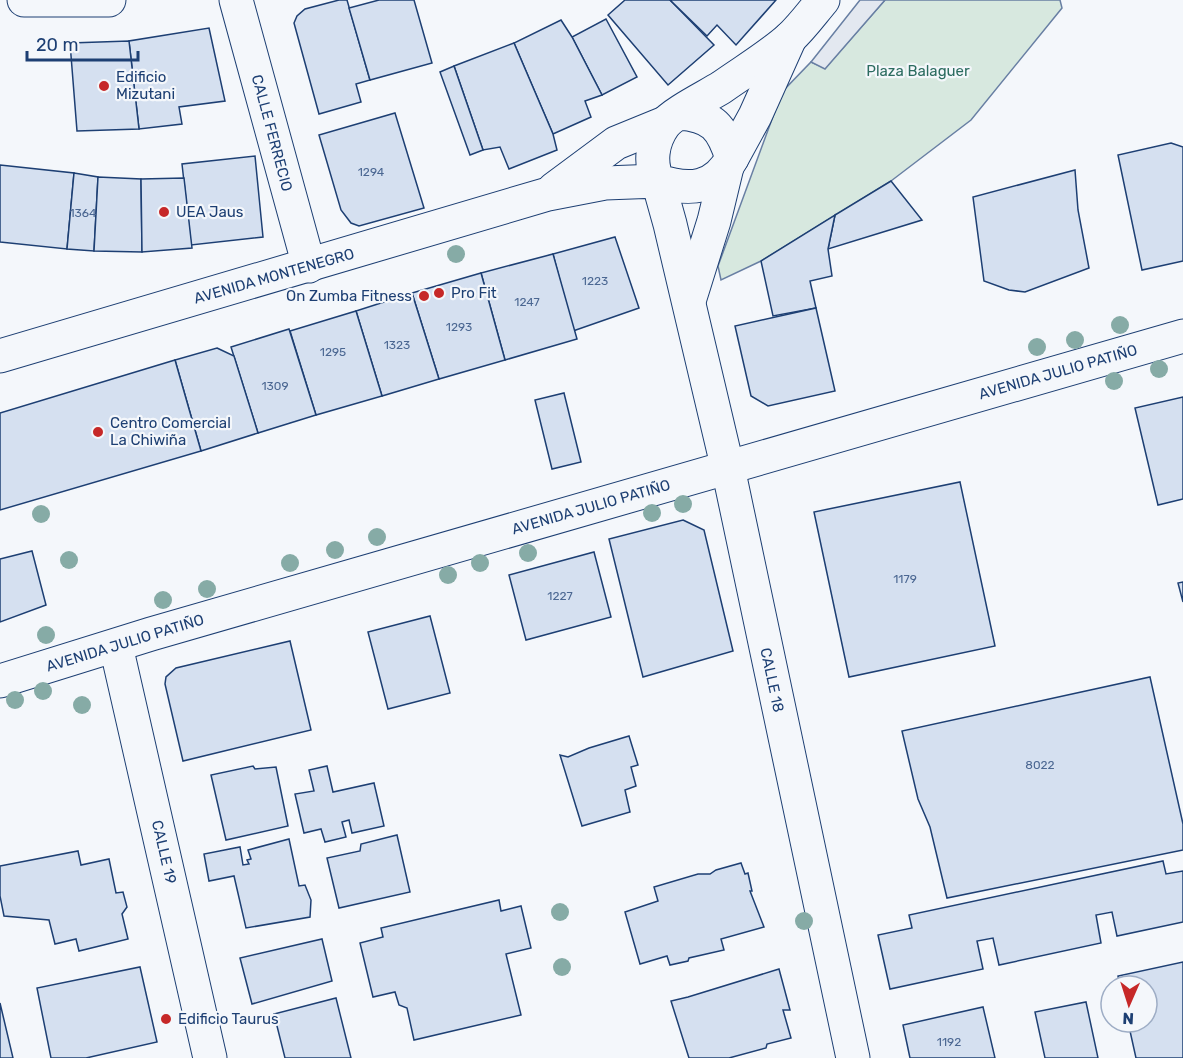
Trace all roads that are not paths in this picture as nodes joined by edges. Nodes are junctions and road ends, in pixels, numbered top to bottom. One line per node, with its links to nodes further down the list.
1 (24, 0): 2 (street)
2 (109, 0)
3 (236, 0): 10 (street, CALLE FERRECIO)
4 (823, 0): 5 (street, AVENIDA MONTENEGRO)
5 (790, 38): 6 (street, AVENIDA MONTENEGRO); 7 (street, AVENIDA MONTENEGRO)
6 (672, 118): 7 (street); 8 (street); 9 (street, AVENIDA MONTENEGRO)
7 (729, 163): 8 (street); 11 (street)
8 (658, 181): 9 (street, AVENIDA MONTENEGRO); 11 (street, CALLE 18)
9 (548, 194): 10 (street, AVENIDA MONTENEGRO)
10 (309, 266): 13 (street, AVENIDA MONTENEGRO)
11 (688, 303): 14 (street, CALLE 18)
12 (1183, 336): 14 (street, AVENIDA JULIO PATIÑO)
13 (0, 356)
14 (727, 467): 15 (street, AVENIDA JULIO PATIÑO); 18 (street, CALLE 18)
15 (116, 646): 16 (street, AVENIDA JULIO PATIÑO); 17 (street, CALLE 19)
16 (0, 681)
17 (210, 1058)
18 (853, 1058)

